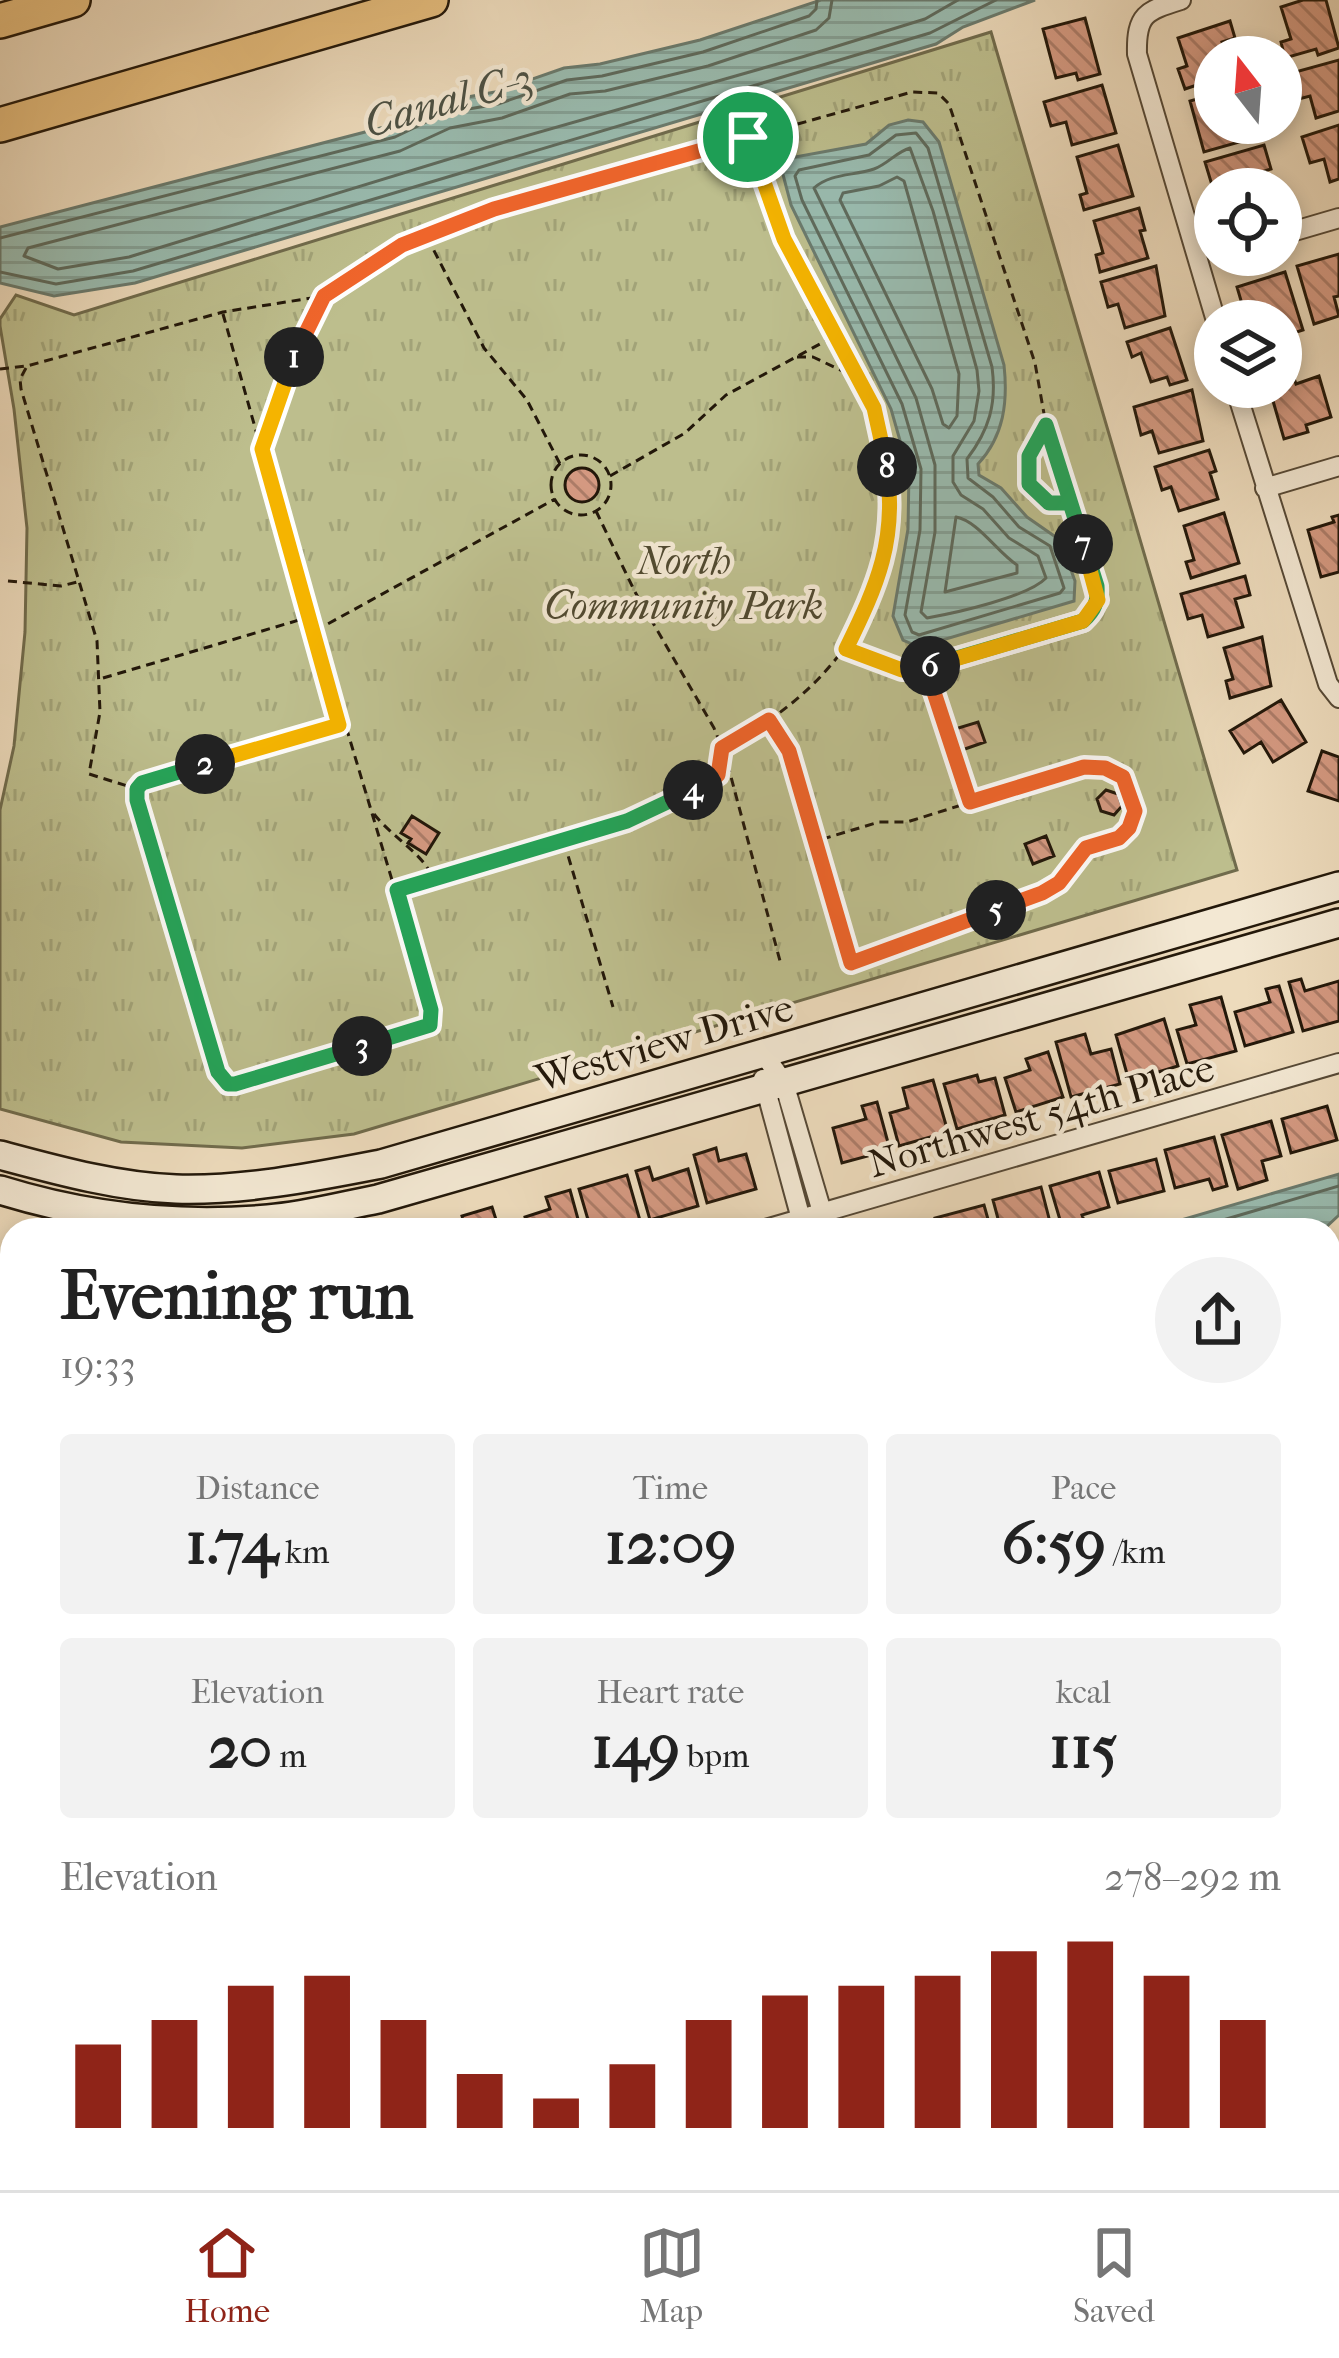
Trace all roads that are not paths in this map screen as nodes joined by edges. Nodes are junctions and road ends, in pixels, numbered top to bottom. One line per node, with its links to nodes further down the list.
1 (73, 0): 4 (highway)
2 (430, 0): 5 (highway)
3 (1181, 0): 7 (street)
4 (0, 21)
5 (0, 125)
6 (1339, 218): 8 (street)
7 (1194, 222)
8 (1302, 229)
9 (1241, 408): 11 (street)
10 (1339, 466): 11 (street)
11 (1265, 488): 12 (street)
12 (1339, 698)
13 (1339, 886): 15 (street, Westview Drive)
14 (1339, 922): 17 (street, Westview Drive)
15 (763, 1053): 17 (street); 19 (street, Westview Drive)
16 (1339, 1063): 21 (street, Northwest 54th Place)
17 (774, 1086): 21 (street); 24 (street, Westview Drive); 25 (street)
18 (0, 1155): 19 (street, Westview Drive)
19 (263, 1183): 23 (street)
20 (0, 1190): 22 (street, Westview Drive)
21 (822, 1212): 26 (street, Northwest 54th Place)
22 (139, 1218)
23 (272, 1218)
24 (299, 1218)
25 (801, 1218)
26 (804, 1218)

